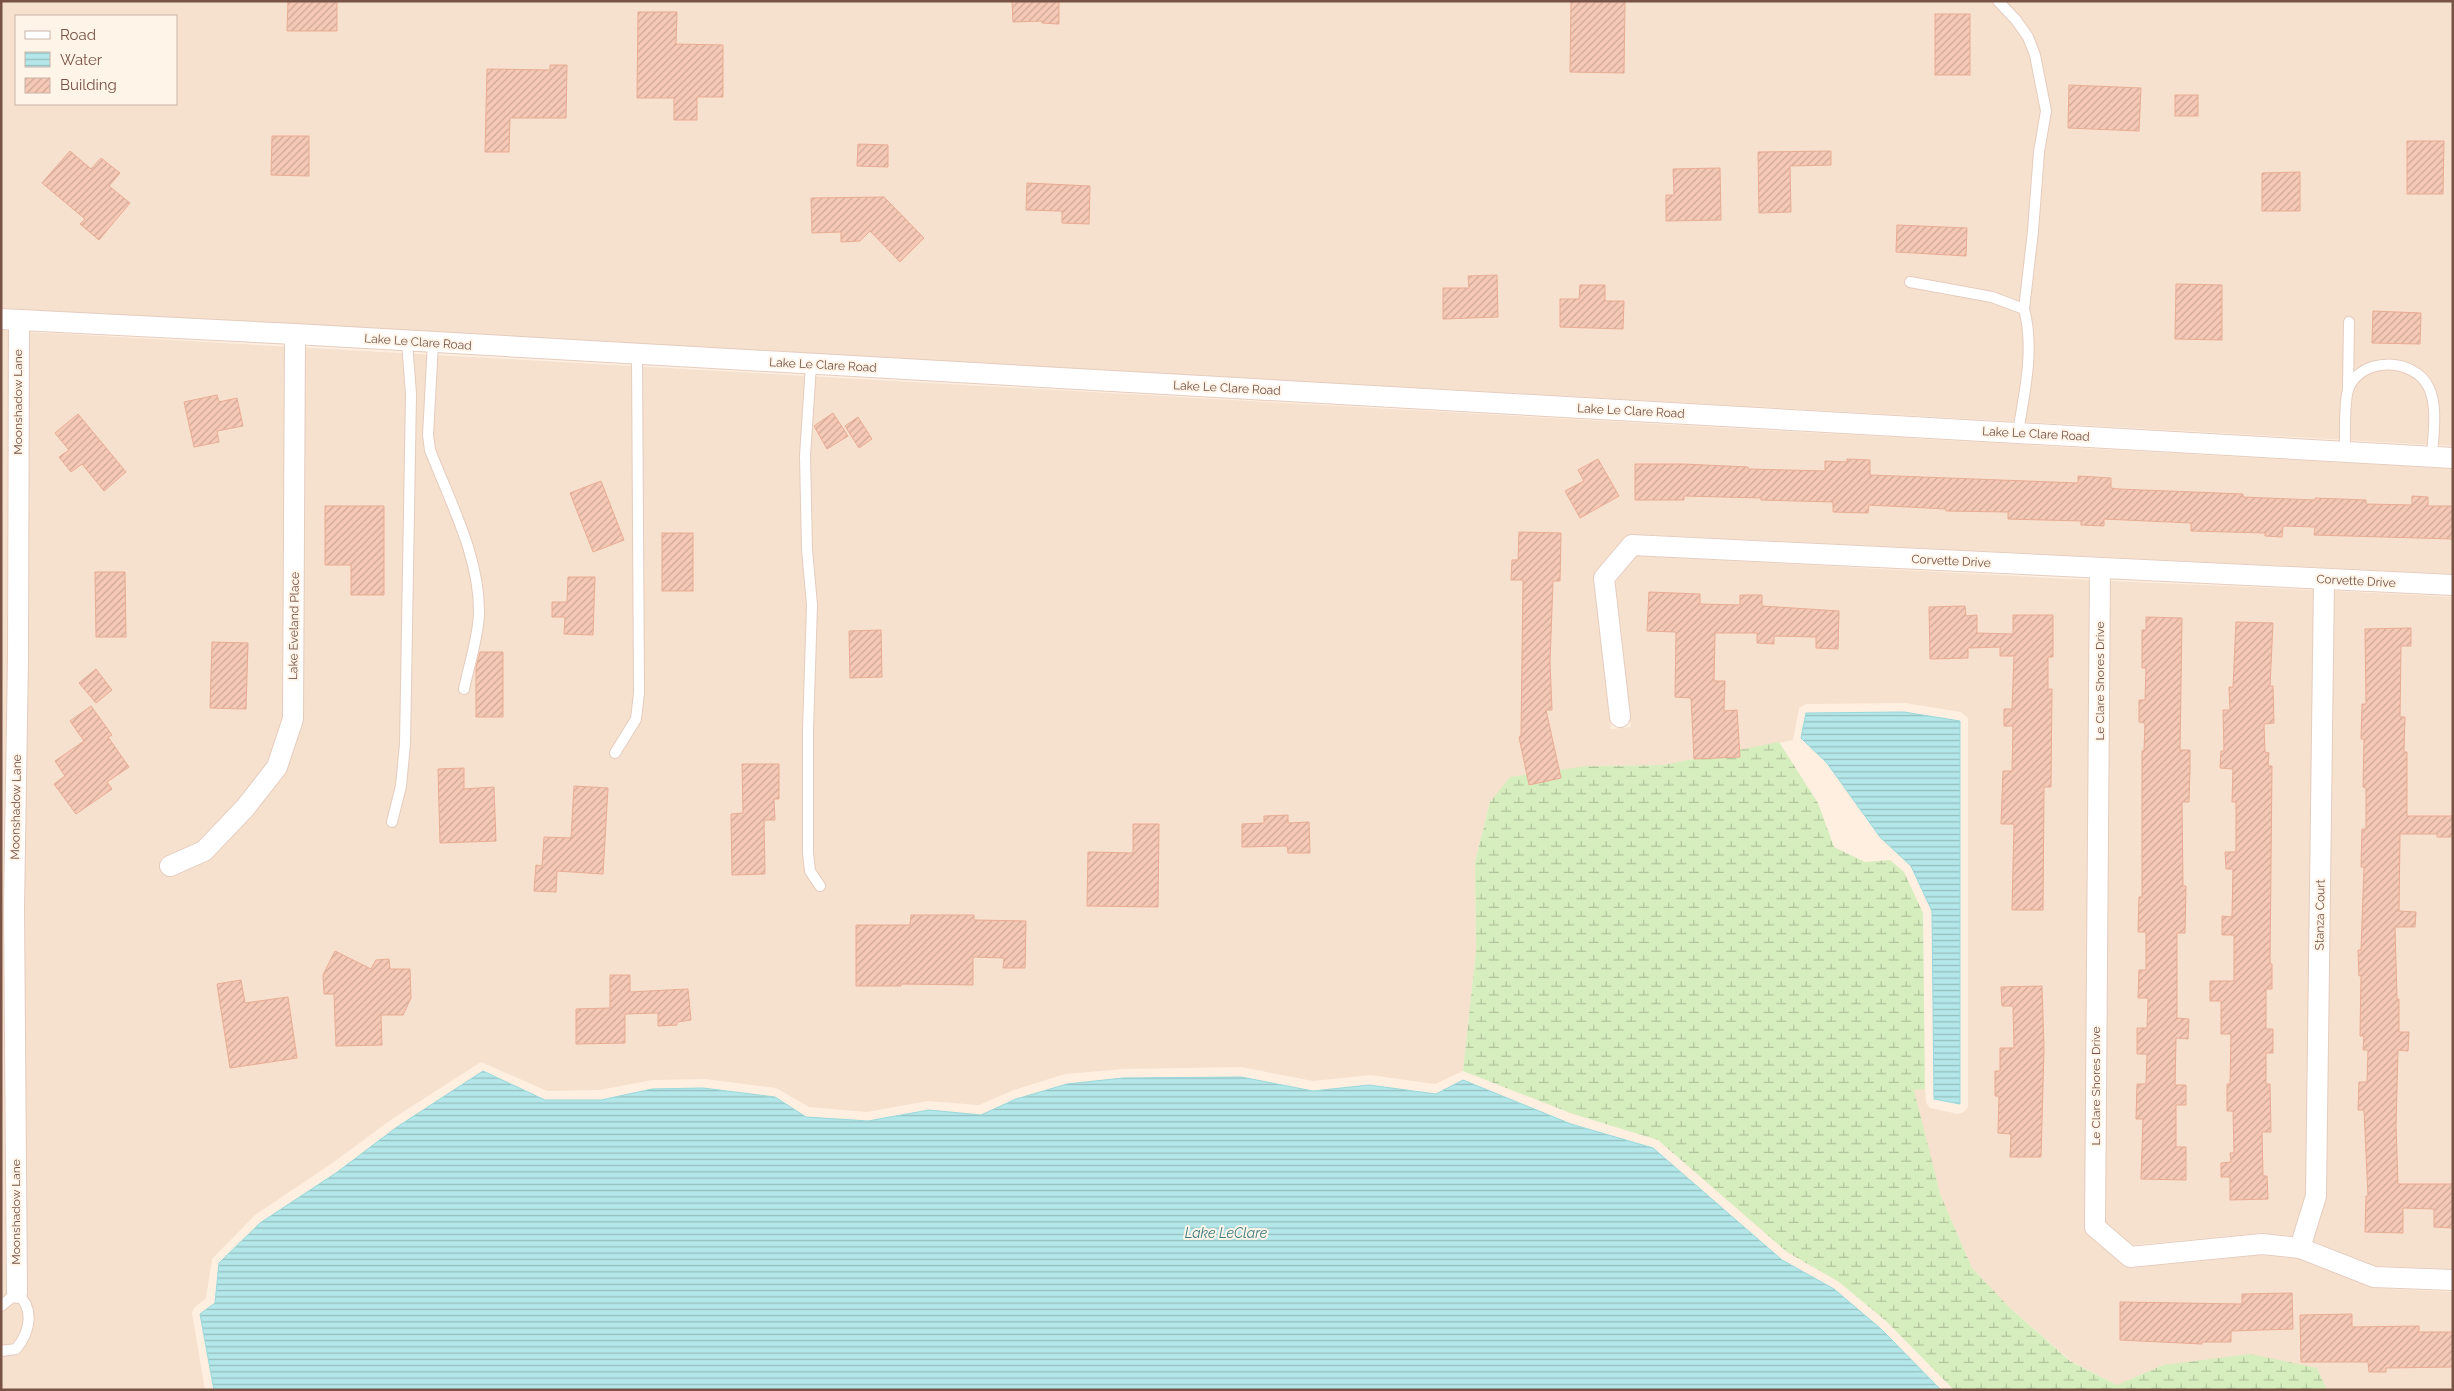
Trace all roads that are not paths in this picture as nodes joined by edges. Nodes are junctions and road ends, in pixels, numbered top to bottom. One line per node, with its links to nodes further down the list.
1 (1998, 1): 3 (lane)
2 (1910, 282): 3 (lane)
3 (2024, 309): 12 (lane)
4 (10, 320): 6 (street, Lake Le Clare Road); 27 (street, Moonshadow Lane)
5 (2349, 322): 11 (lane)
6 (295, 334): 7 (street, Lake Le Clare Road); 23 (street, Lake Eveland Place)
7 (407, 342): 8 (street, Lake Le Clare Road); 22 (lane)
8 (433, 343): 9 (street, Lake Le Clare Road); 19 (lane)
9 (637, 355): 10 (street, Lake Le Clare Road); 21 (lane)
10 (811, 364): 12 (street, Lake Le Clare Road); 24 (lane)
11 (2348, 390): 13 (lane); 14 (lane)
12 (2018, 433): 13 (street, Lake Le Clare Road)
13 (2344, 452): 14 (street, Lake Le Clare Road)
14 (2432, 457): 15 (street, Lake Le Clare Road)
15 (2453, 458)
16 (2100, 569): 17 (street, Corvette Drive); 20 (street, Corvette Drive); 25 (street, Le Clare Shores Drive)
17 (2324, 579): 18 (street, Corvette Drive); 25 (street, Stanza Court)
18 (2453, 585)
19 (464, 689)
20 (1620, 717)
21 (615, 753)
22 (392, 822)
23 (170, 866)
24 (820, 886)
25 (2300, 1248): 26 (street, Le Clare Shores Drive)
26 (2453, 1280)
27 (17, 1293): 28 (lane); 29 (lane)
28 (1, 1306)
29 (1, 1351)

